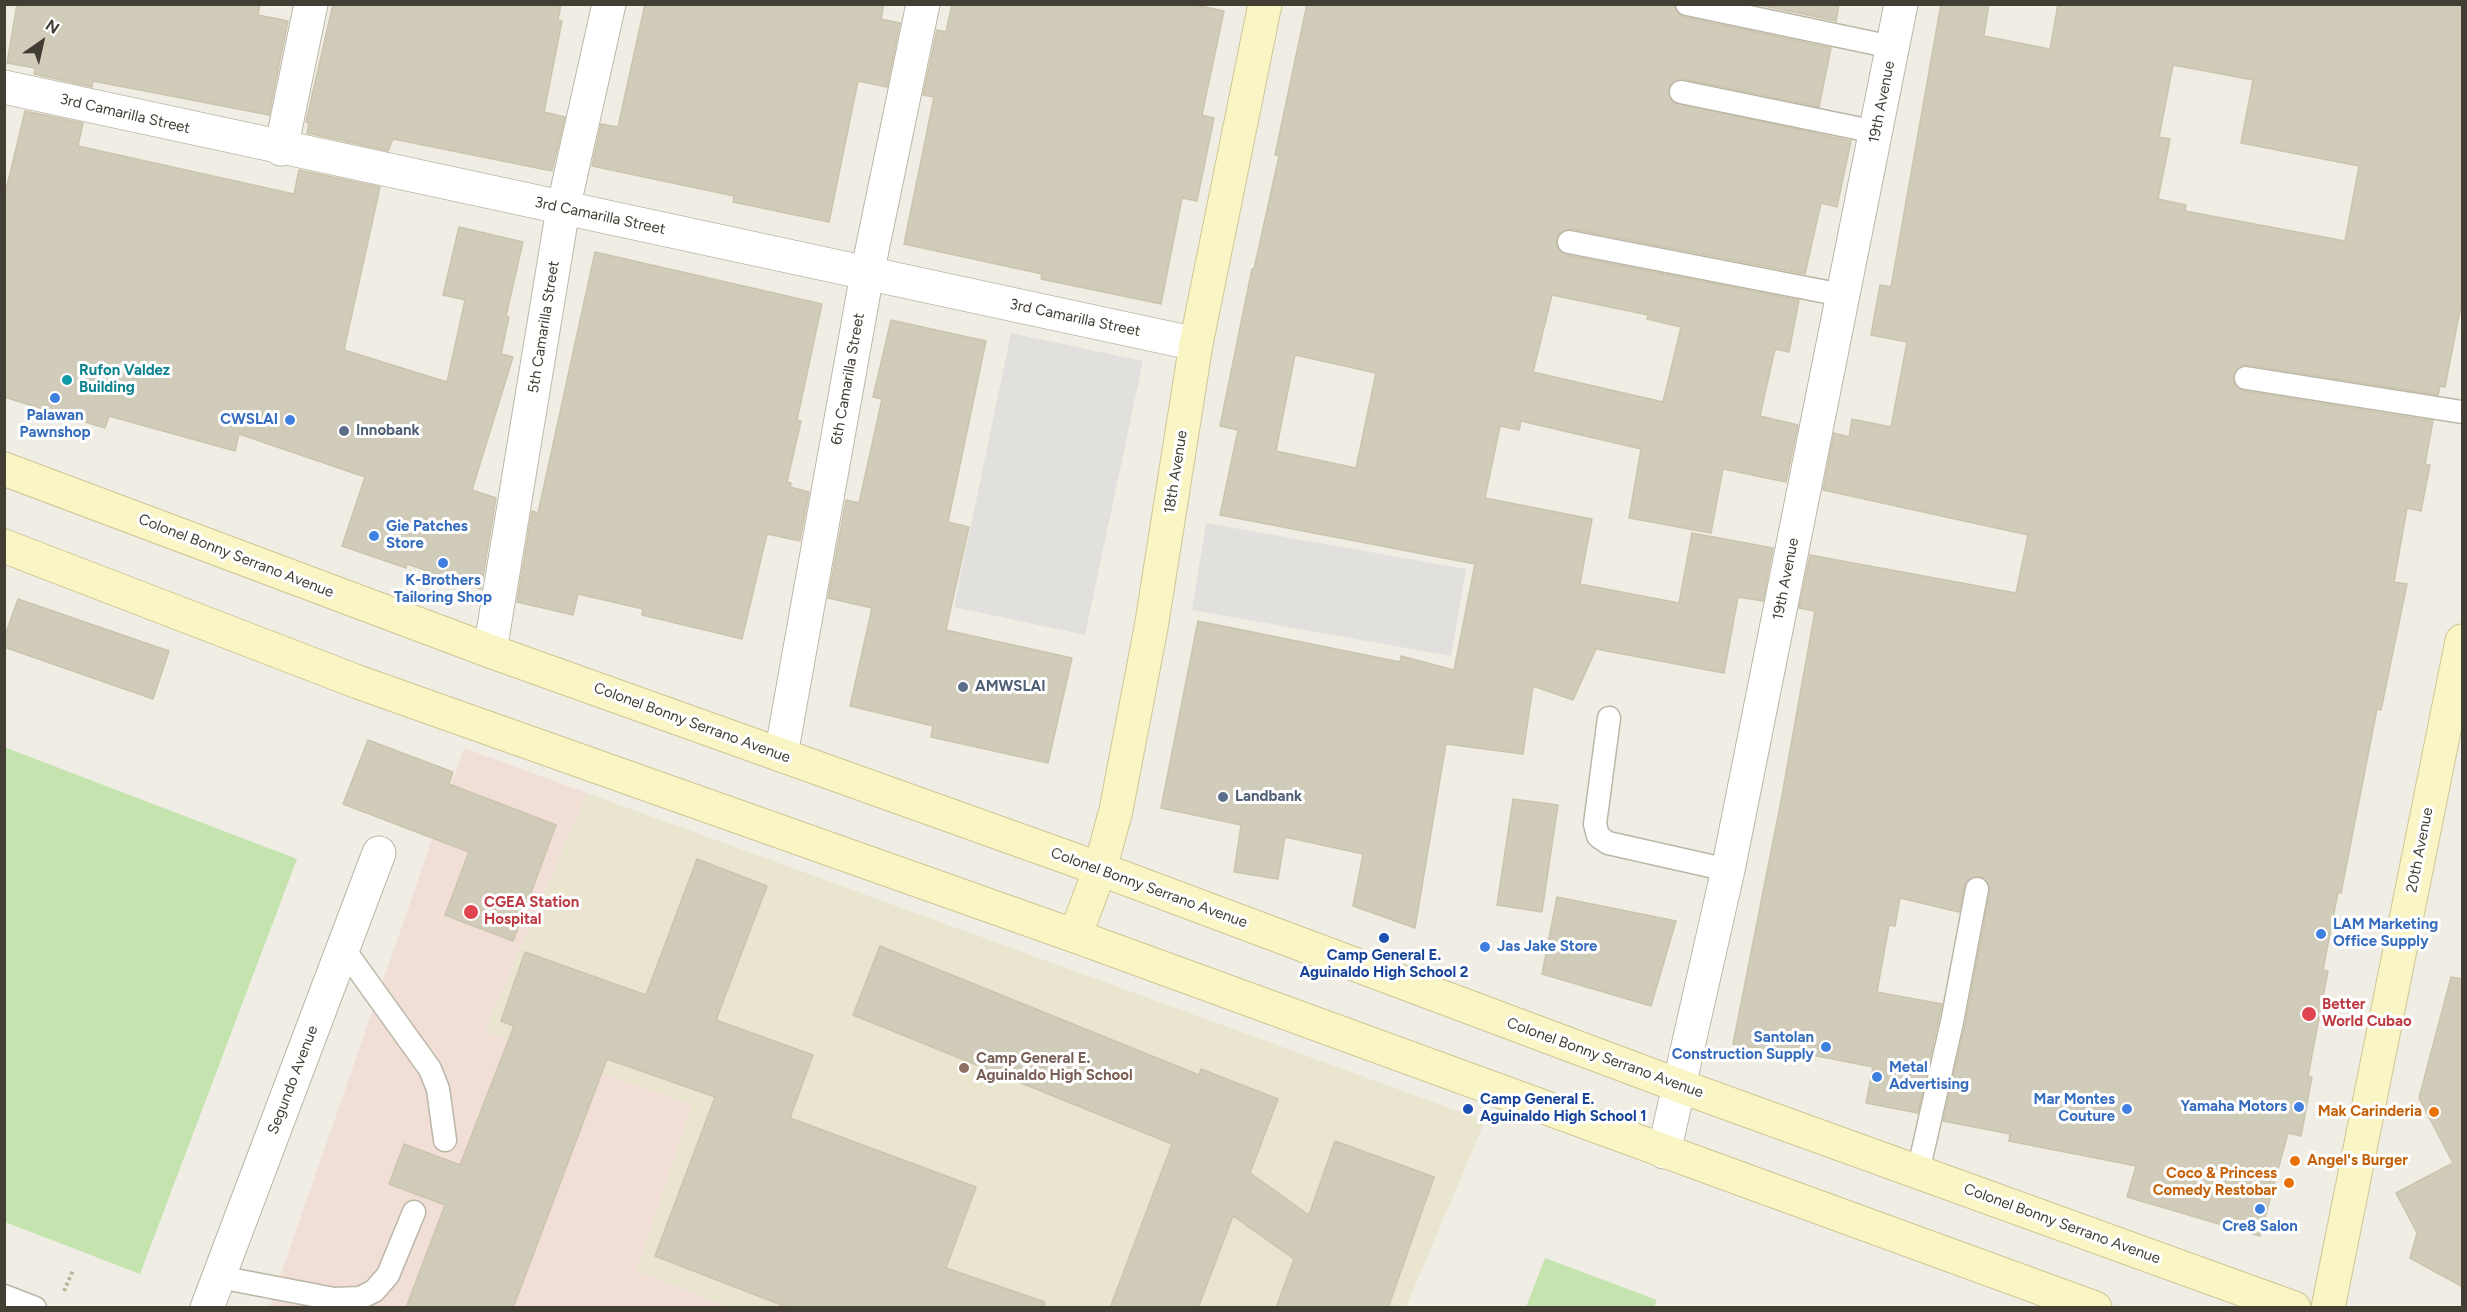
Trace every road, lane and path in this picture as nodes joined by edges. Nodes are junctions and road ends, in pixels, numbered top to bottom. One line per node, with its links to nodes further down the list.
1 (311, 4): 11 (street)
2 (609, 4): 12 (street, 5th Camarilla Street)
3 (923, 4): 14 (street, 6th Camarilla Street)
4 (1265, 4): 16 (main road, 18th Avenue)
5 (1687, 4): 7 (lane)
6 (1901, 4): 7 (street, 19th Avenue)
7 (1892, 46): 10 (street, 19th Avenue)
8 (4, 87): 11 (street, 3rd Camarilla Street)
9 (1681, 92): 10 (lane)
10 (1876, 132): 15 (street, 19th Avenue)
11 (281, 149): 12 (street, 3rd Camarilla Street)
12 (563, 208): 14 (street, 3rd Camarilla Street); 22 (street, 5th Camarilla Street)
13 (1569, 242): 15 (lane)
14 (867, 274): 16 (street, 3rd Camarilla Street); 24 (street, 6th Camarilla Street)
15 (1842, 295): 27 (street, 19th Avenue)
16 (1196, 344): 26 (main road, 18th Avenue)
17 (2246, 378): 18 (lane)
18 (2463, 412)
19 (4, 469): 22 (main road, Colonel Bonny Serrano Avenue)
20 (4, 546): 29 (main road)
21 (2463, 640): 42 (main road, 20th Avenue)
22 (490, 651): 24 (main road, Colonel Bonny Serrano Avenue)
23 (1609, 718): 27 (lane)
24 (781, 755): 26 (main road, Colonel Bonny Serrano Avenue)
25 (379, 853): 30 (street, Segundo Avenue)
26 (1100, 869): 29 (main road, 18th Avenue); 31 (main road, Colonel Bonny Serrano Avenue)
27 (1728, 870): 31 (street, 19th Avenue)
28 (1977, 889): 34 (lane)
29 (1075, 936): 33 (main road)
30 (343, 948): 32 (lane); 36 (street, Segundo Avenue)
31 (1680, 1086): 33 (street, 19th Avenue); 34 (main road, Colonel Bonny Serrano Avenue)
32 (445, 1140)
33 (1664, 1152): 40 (main road)
34 (1918, 1172): 41 (main road, Colonel Bonny Serrano Avenue)
35 (414, 1212): 36 (lane)
36 (219, 1277): 39 (street, Segundo Avenue)
37 (4, 1296): 38 (lane)
38 (35, 1308)
39 (207, 1308)
40 (2095, 1308)
41 (2294, 1308)
42 (2328, 1308)

